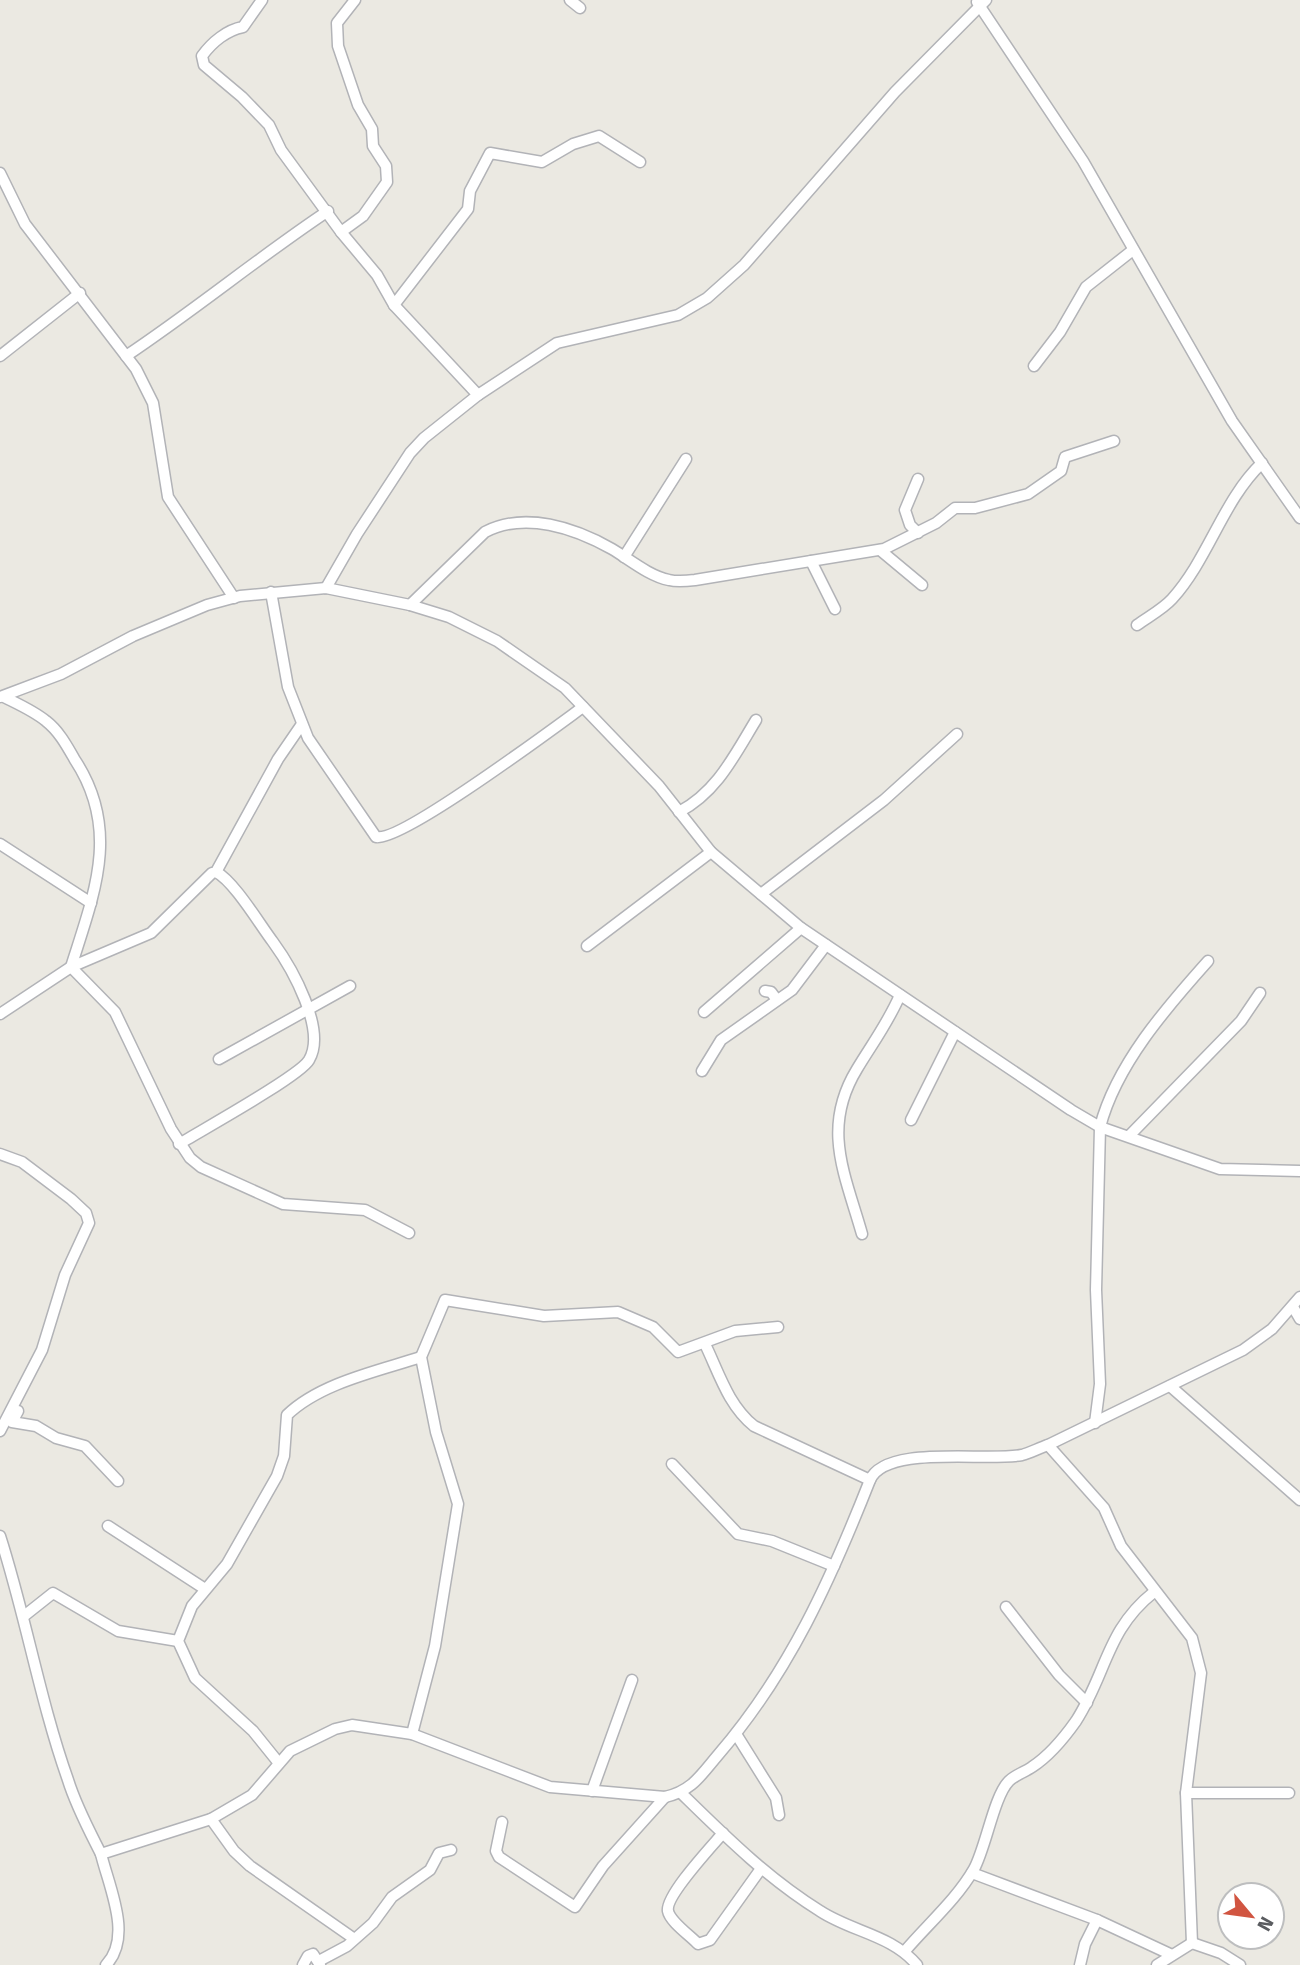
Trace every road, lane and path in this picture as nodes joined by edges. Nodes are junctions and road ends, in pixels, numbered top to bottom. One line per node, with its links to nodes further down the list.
1 (262, 0): 8 (street)
2 (355, 0): 9 (street)
3 (570, 0): 5 (street)
4 (980, 2): 10 (street); 16 (street)
5 (580, 9)
6 (640, 162): 12 (street)
7 (0, 173): 11 (street)
8 (328, 211): 9 (street); 14 (street)
9 (341, 232): 12 (street)
10 (1133, 250): 15 (street); 19 (street)
11 (80, 293): 13 (street); 14 (street)
12 (394, 305): 16 (street)
13 (0, 356)
14 (126, 356): 29 (street)
15 (1034, 366)
16 (478, 396): 27 (street)
17 (1114, 441): 22 (street)
18 (686, 458): 24 (street)
19 (1262, 463): 21 (street); 32 (street)
20 (918, 479): 22 (street)
21 (1300, 518)
22 (918, 533): 23 (street)
23 (880, 550): 25 (street); 26 (street)
24 (624, 557): 25 (street); 30 (street)
25 (811, 561): 31 (street)
26 (922, 585)
27 (326, 588): 28 (street); 30 (street)
28 (271, 592): 29 (street); 36 (street)
29 (234, 598): 33 (street)
30 (410, 605): 34 (street)
31 (835, 609)
32 (1137, 625)
33 (3, 694): 43 (street)
34 (583, 707): 36 (street); 38 (street)
35 (756, 720): 38 (street)
36 (302, 724): 41 (street)
37 (957, 734): 42 (street)
38 (679, 812): 40 (street)
39 (0, 844): 43 (street)
40 (711, 852): 42 (street); 46 (street)
41 (216, 872): 48 (street); 54 (street)
42 (761, 894): 44 (street)
43 (91, 903): 48 (street)
44 (801, 928): 45 (street); 55 (street)
45 (826, 945): 52 (street); 53 (street)
46 (587, 946)
47 (1208, 961): 61 (street)
48 (71, 967): 56 (street); 63 (street)
49 (350, 986): 54 (street)
50 (765, 991): 53 (street)
51 (1261, 993): 62 (street)
52 (900, 995): 57 (street); 67 (street)
53 (776, 1000): 59 (street)
54 (307, 1009): 58 (street); 63 (street)
55 (704, 1012)
56 (0, 1014)
57 (955, 1032): 60 (street); 61 (street)
58 (219, 1059)
59 (702, 1071)
60 (911, 1120)
61 (1100, 1127): 62 (street); 76 (street)
62 (1130, 1135): 65 (street)
63 (179, 1144): 66 (street)
64 (0, 1154): 75 (street)
65 (1300, 1171)
66 (409, 1233)
67 (862, 1234)
68 (1300, 1297): 69 (street)
69 (1293, 1307): 70 (street); 74 (street)
70 (1300, 1319)
71 (778, 1327): 72 (street)
72 (705, 1344): 73 (street); 80 (street)
73 (421, 1357): 86 (street); 93 (street)
74 (1170, 1386): 76 (street); 82 (street)
75 (18, 1399): 77 (street); 81 (street)
76 (1095, 1423): 78 (street)
77 (0, 1431)
78 (1048, 1445): 80 (street); 87 (street)
79 (672, 1464): 85 (street)
80 (870, 1480): 85 (street)
81 (118, 1481)
82 (1300, 1500)
83 (108, 1526): 86 (street)
84 (0, 1536): 89 (street)
85 (834, 1566): 94 (street)
86 (205, 1589): 90 (street)
87 (1154, 1592): 92 (street); 98 (street)
88 (1006, 1607): 92 (street)
89 (24, 1616): 90 (street); 106 (street)
90 (178, 1642): 95 (street)
91 (632, 1680): 96 (street)
92 (1087, 1703): 108 (street)
93 (412, 1734): 95 (street); 96 (street)
94 (736, 1734): 97 (street); 101 (street)
95 (278, 1762): 102 (street)
96 (592, 1791): 100 (street)
97 (681, 1793): 100 (street); 104 (street)
98 (1186, 1793): 99 (street); 111 (street)
99 (1289, 1793)
100 (665, 1797): 103 (street)
101 (779, 1815)
102 (211, 1819): 106 (street); 110 (street)
103 (502, 1822)
104 (723, 1833): 107 (street); 107 (street)
105 (452, 1850): 110 (street)
106 (101, 1854): 115 (street)
107 (760, 1870): 112 (street)
108 (972, 1873): 109 (street); 112 (street)
109 (1097, 1920): 113 (street); 118 (street)
110 (353, 1938): 114 (street)
111 (1192, 1943): 113 (street); 120 (street)
112 (905, 1951): 117 (street)
113 (1172, 1955): 119 (street)
114 (319, 1963): 116 (street)
115 (106, 1965)
116 (303, 1965)
117 (917, 1965)
118 (1080, 1965)
119 (1157, 1965)
120 (1240, 1965)

